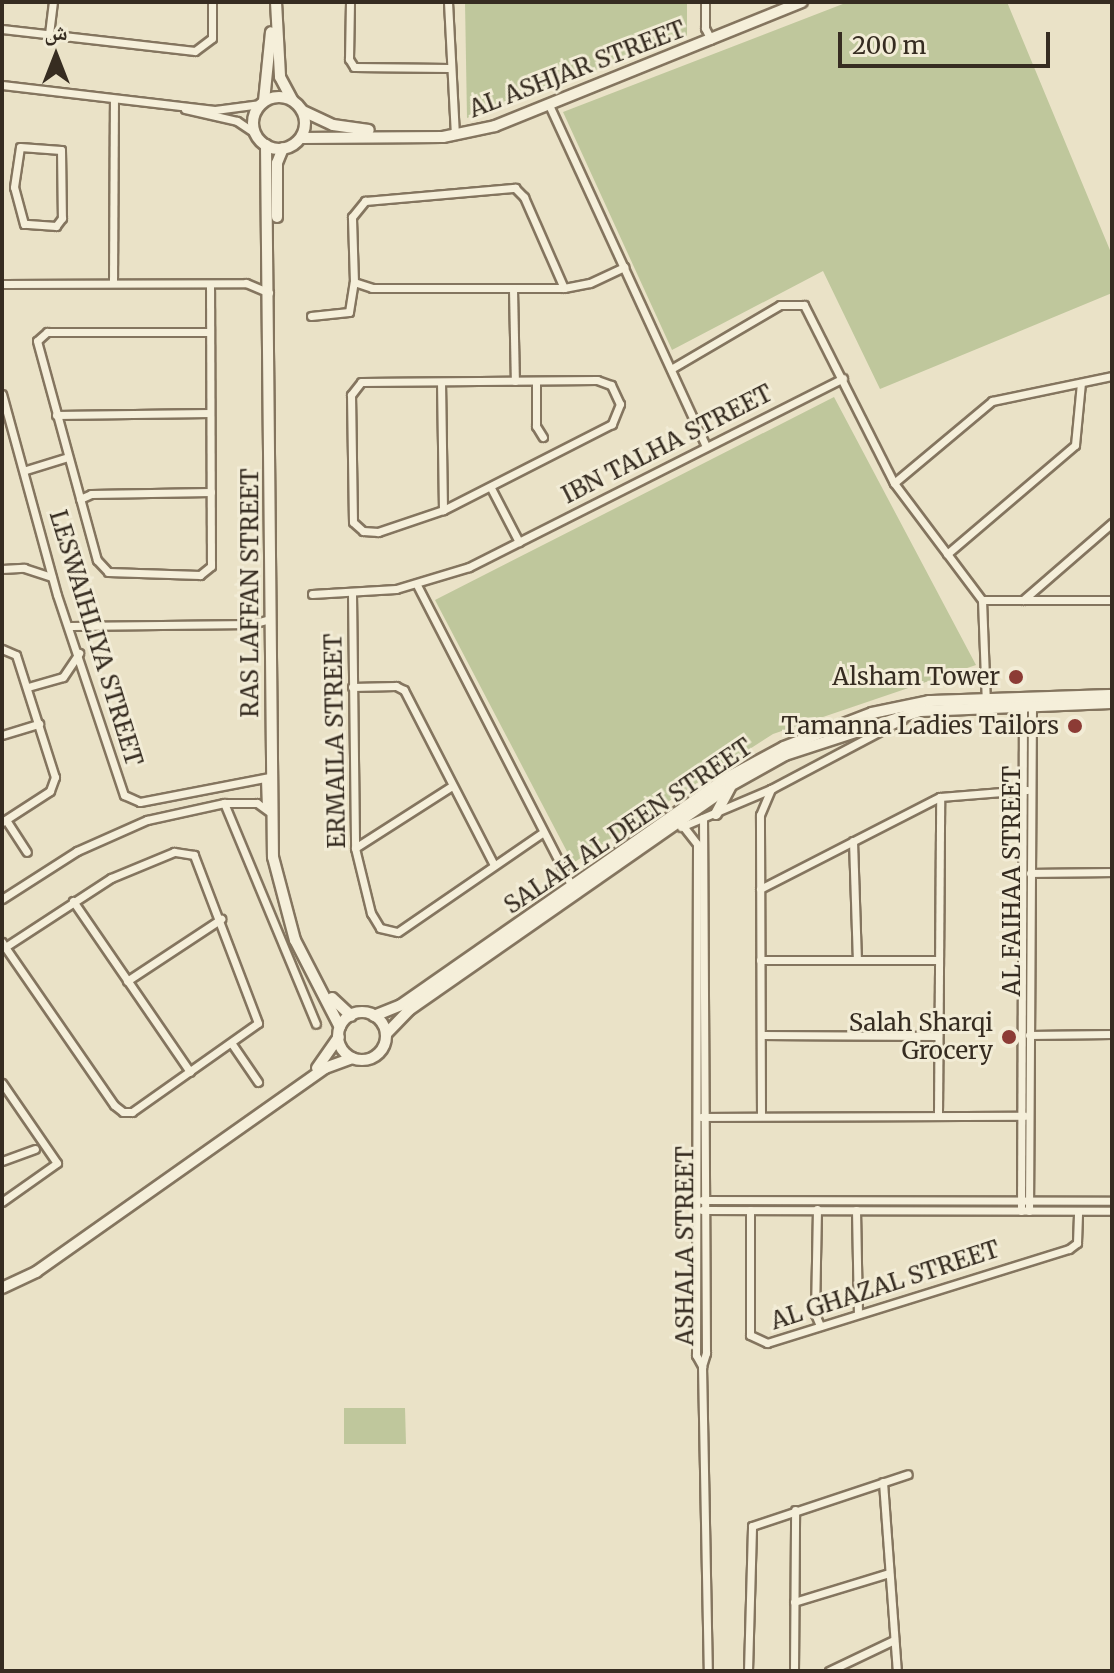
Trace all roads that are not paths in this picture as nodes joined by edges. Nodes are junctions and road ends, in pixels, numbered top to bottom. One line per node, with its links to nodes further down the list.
1 (53, 2): 9 (street)
2 (212, 2): 9 (street)
3 (274, 2): 14 (street); 15 (street)
4 (350, 2): 11 (street)
5 (448, 2): 11 (street)
6 (705, 2): 10 (street)
7 (802, 2): 10 (street, AL ASHJAR STREET)
8 (2, 29): 9 (street)
9 (49, 34)
10 (711, 40): 16 (street, AL ASHJAR STREET)
11 (449, 68): 20 (street)
12 (2, 85): 13 (street)
13 (114, 99): 17 (street); 29 (street)
14 (292, 100): 15 (street); 18 (street)
15 (263, 103): 17 (street); 19 (street)
16 (549, 105): 20 (street, AL ASHJAR STREET); 26 (street)
17 (179, 107): 19 (street)
18 (303, 111): 20 (street, AL ASHJAR STREET); 21 (street)
19 (256, 134): 22 (street)
20 (455, 134): 21 (street, AL ASHJAR STREET)
21 (301, 138): 23 (street)
22 (266, 145): 23 (street); 27 (street, RAS LAFFAN STREET)
23 (283, 148): 114 (street, RAS LAFFAN STREET)
24 (14, 187): 24 (street); 25 (street)
25 (2, 188)
26 (624, 267): 33 (street); 38 (street)
27 (270, 269): 30 (street); 35 (street, RAS LAFFAN STREET)
28 (354, 282): 33 (street); 34 (street); 36 (street)
29 (113, 283): 31 (street); 32 (street)
30 (246, 283): 32 (street); 35 (street)
31 (2, 284)
32 (210, 284): 37 (street)
33 (564, 288): 34 (street)
34 (513, 289): 41 (street)
35 (270, 293): 68 (street, RAS LAFFAN STREET)
36 (311, 316)
37 (210, 332): 46 (street); 47 (street)
38 (671, 369): 40 (street); 49 (street)
39 (1112, 376): 44 (street)
40 (843, 378): 49 (street, IBN TALHA STREET); 52 (street)
41 (515, 381): 42 (street); 43 (street)
42 (536, 381): 48 (street); 53 (street)
43 (441, 382): 56 (street); 56 (street)
44 (1081, 383): 52 (street); 59 (street)
45 (2, 394): 51 (street, LESWAIHLIYA STREET)
46 (210, 413): 47 (street); 54 (street)
47 (56, 415): 50 (street)
48 (543, 437)
49 (706, 447): 58 (street, IBN TALHA STREET)
50 (68, 457): 51 (street); 55 (street)
51 (26, 470): 61 (street, LESWAIHLIYA STREET)
52 (894, 483): 59 (street)
53 (491, 488): 56 (street); 58 (street)
54 (211, 492): 55 (street); 55 (street)
55 (80, 499)
56 (443, 510)
57 (1112, 523): 66 (street)
58 (519, 542): 62 (street, IBN TALHA STREET)
59 (947, 554): 65 (street)
60 (2, 569): 61 (street)
61 (52, 577): 69 (street, LESWAIHLIYA STREET)
62 (417, 585): 64 (street, IBN TALHA STREET); 97 (street)
63 (312, 594): 64 (street, IBN TALHA STREET)
64 (352, 594): 73 (street, ERMAILA STREET)
65 (982, 600): 66 (street); 75 (street)
66 (1022, 600): 67 (street)
67 (1112, 600)
68 (270, 624): 69 (street); 81 (street, RAS LAFFAN STREET)
69 (71, 626): 71 (street, LESWAIHLIYA STREET)
70 (2, 649): 72 (street)
71 (79, 653): 72 (street); 81 (street, LESWAIHLIYA STREET)
72 (28, 687): 79 (street)
73 (352, 687): 83 (street); 99 (street, ERMAILA STREET)
74 (1112, 695): 76 (street, SALAH AL DEEN STREET)
75 (986, 700): 76 (street, SALAH AL DEEN STREET); 78 (street, SALAH AL DEEN STREET)
76 (1027, 700): 77 (street, SALAH AL DEEN STREET); 85 (street, AL FAIHAA STREET); 86 (street, AL FAIHAA STREET)
77 (1112, 703)
78 (906, 709): 82 (street, SALAH AL DEEN STREET); 84 (street, SALAH AL DEEN STREET)
79 (39, 724): 80 (street); 94 (street)
80 (2, 735)
81 (267, 778): 90 (street, RAS LAFFAN STREET)
82 (726, 783): 91 (street); 96 (street, SALAH AL DEEN STREET); 105 (street, SALAH AL DEEN STREET)
83 (452, 786): 99 (street); 101 (street)
84 (771, 789): 88 (street, SALAH AL DEEN STREET); 92 (street)
85 (1023, 790): 86 (street); 87 (street); 103 (street, AL FAIHAA STREET)
86 (1033, 790): 103 (street, AL FAIHAA STREET)
87 (940, 797): 98 (street); 112 (street)
88 (743, 802): 91 (street, SALAH AL DEEN STREET); 92 (street)
89 (224, 803): 90 (street); 106 (street); 116 (street)
90 (268, 810): 117 (street, RAS LAFFAN STREET)
91 (716, 814): 93 (street, SALAH AL DEEN STREET)
92 (760, 815): 104 (street)
93 (703, 818): 95 (street, SALAH AL DEEN STREET); 132 (street, ASHALA STREET)
94 (4, 821): 100 (street)
95 (683, 826): 96 (street, SALAH AL DEEN STREET); 132 (street, ASHALA STREET)
96 (667, 830): 105 (street, SALAH AL DEEN STREET)
97 (542, 833): 101 (street, ERMAILA STREET); 105 (street)
98 (853, 841): 104 (street); 111 (street)
99 (355, 848): 101 (street, ERMAILA STREET)
100 (27, 852)
101 (494, 865)
102 (1112, 872): 103 (street)
103 (1028, 873): 121 (street, AL FAIHAA STREET); 122 (street, AL FAIHAA STREET)
104 (760, 889): 110 (street)
105 (574, 890): 115 (street, SALAH AL DEEN STREET); 118 (street, SALAH AL DEEN STREET)
106 (2, 899)
107 (73, 901): 108 (street); 109 (street); 113 (street)
108 (221, 919): 113 (street); 124 (street)
109 (4, 944): 126 (street)
110 (760, 960): 111 (street); 120 (street)
111 (857, 960): 112 (street)
112 (939, 960): 123 (street)
113 (127, 981): 126 (street)
114 (351, 1016): 115 (street); 117 (street)
115 (374, 1016): 118 (street)
116 (316, 1024)
117 (340, 1032): 125 (street); 146 (street)
118 (386, 1034): 125 (street)
119 (1112, 1034): 122 (street)
120 (761, 1035): 123 (street); 130 (street)
121 (1023, 1035): 122 (street); 131 (street, AL FAIHAA STREET)
122 (1033, 1035): 131 (street, AL FAIHAA STREET)
123 (938, 1036): 129 (street)
124 (232, 1044): 126 (street); 127 (street)
125 (352, 1058): 146 (street)
126 (190, 1072)
127 (258, 1082)
128 (2, 1083): 133 (street)
129 (938, 1115): 130 (street); 131 (street)
130 (761, 1116): 132 (street)
131 (1027, 1116): 139 (street, AL FAIHAA STREET)
132 (701, 1117): 135 (street, ASHALA STREET)
133 (39, 1147): 134 (street); 138 (street)
134 (2, 1161)
135 (700, 1200): 136 (street); 140 (street, ASHALA STREET)
136 (817, 1200): 139 (street); 142 (street)
137 (1112, 1201): 139 (street)
138 (2, 1202)
139 (1025, 1206): 143 (street); 144 (street)
140 (700, 1210): 141 (street); 155 (street, ASHALA STREET)
141 (750, 1210): 142 (street); 148 (street, AL GHAZAL STREET)
142 (817, 1210): 143 (street); 148 (street)
143 (856, 1210): 147 (street)
144 (1078, 1211): 145 (street); 147 (street, AL GHAZAL STREET)
145 (1112, 1211)
146 (2, 1286)
147 (858, 1314): 148 (street, AL GHAZAL STREET)
148 (820, 1326)
149 (908, 1474): 150 (street)
150 (883, 1482): 151 (street); 152 (street)
151 (795, 1510): 153 (street); 156 (street)
152 (889, 1573): 153 (street); 154 (street)
153 (794, 1602): 157 (street)
154 (894, 1640): 158 (street); 159 (street)
155 (708, 1671)
156 (748, 1671)
157 (794, 1671)
158 (829, 1671)
159 (897, 1671)

